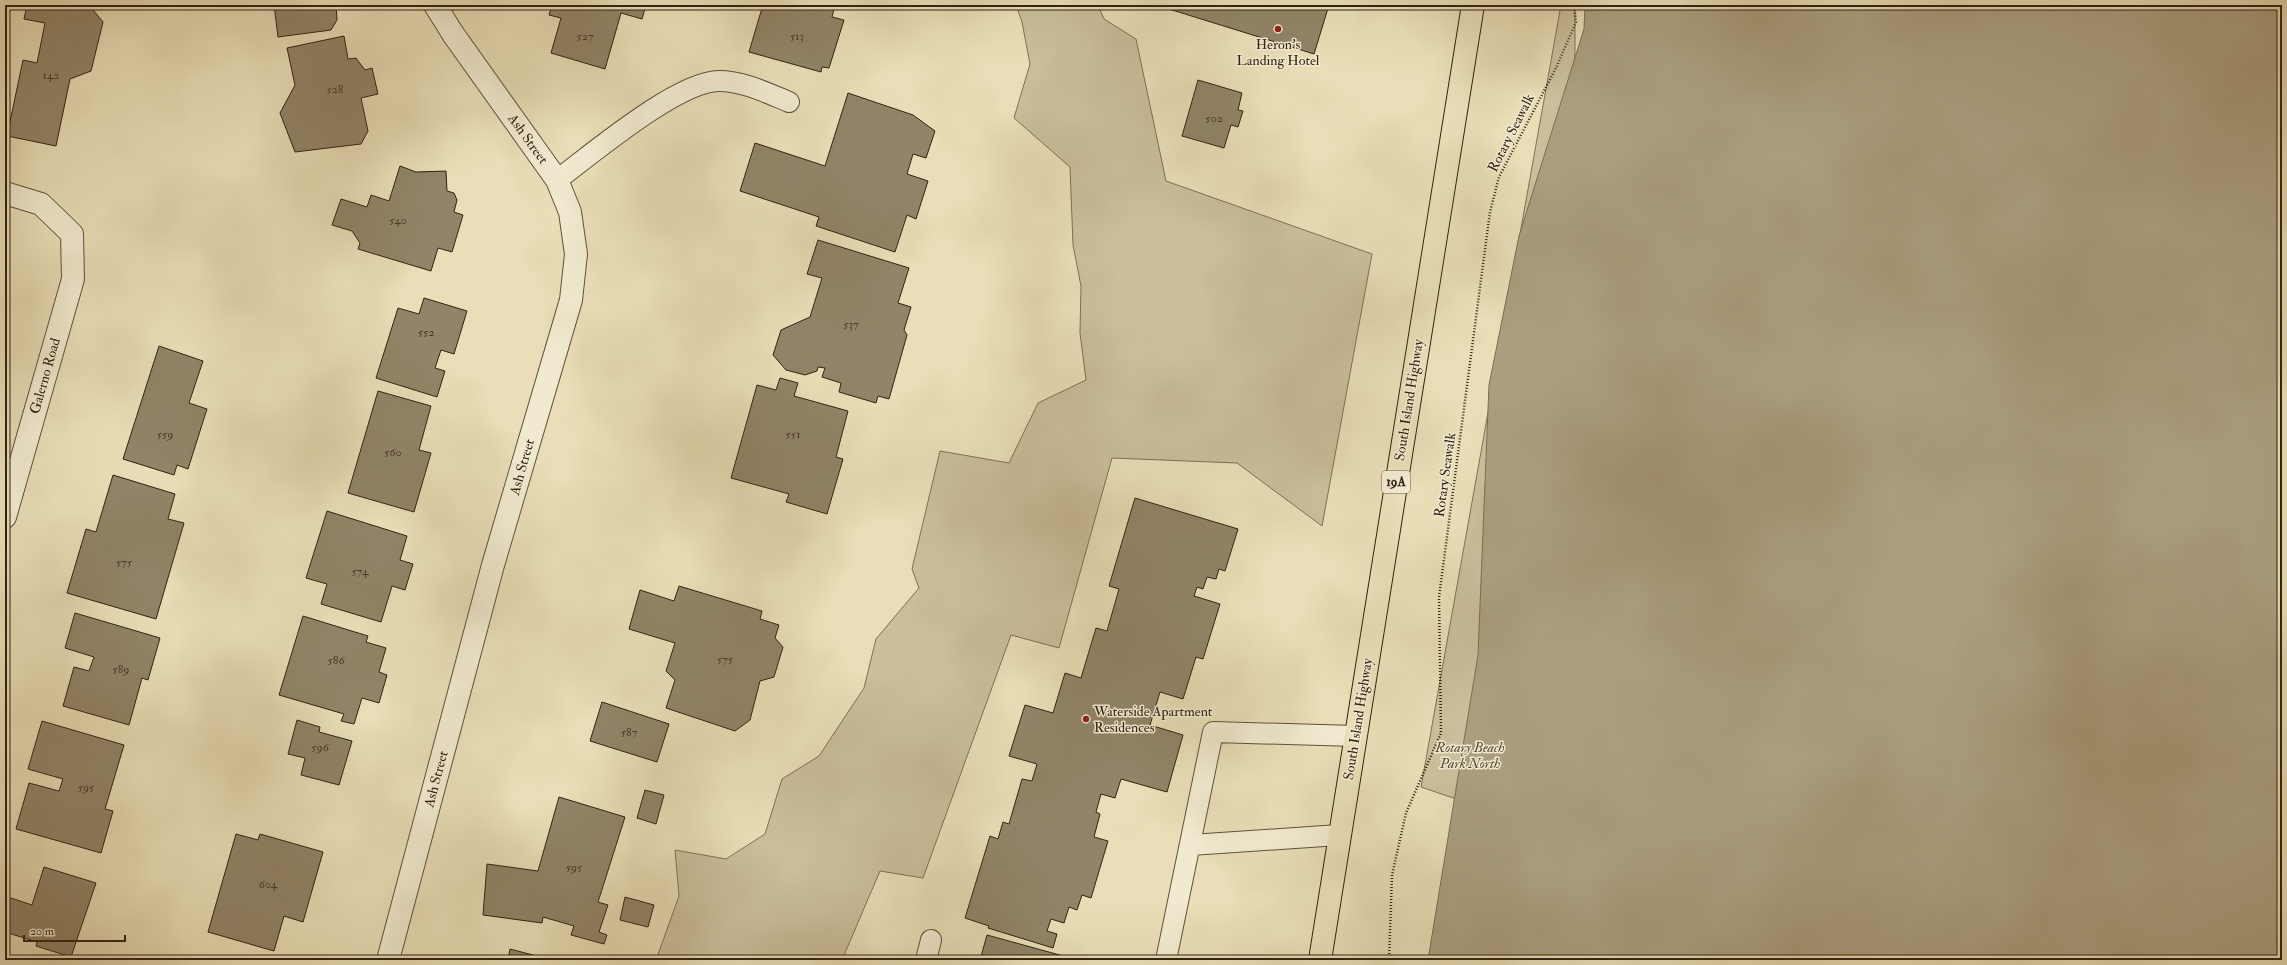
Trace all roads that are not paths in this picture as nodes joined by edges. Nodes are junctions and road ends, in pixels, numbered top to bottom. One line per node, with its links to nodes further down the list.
1 (434, 5): 4 (street, Ash Street)
2 (1473, 5): 7 (main road, South Island Highway / 19A)
3 (789, 102): 4 (lane)
4 (557, 180): 11 (street, Ash Street)
5 (5, 193): 6 (street, Galerno Road)
6 (5, 517)
7 (1355, 736): 8 (main road, South Island Highway / 19A); 9 (lane)
8 (1339, 835): 9 (lane); 14 (main road, South Island Highway / 19A)
9 (1191, 845): 13 (lane)
10 (931, 940): 12 (lane)
11 (388, 960)
12 (926, 960)
13 (1166, 960)
14 (1320, 960)

